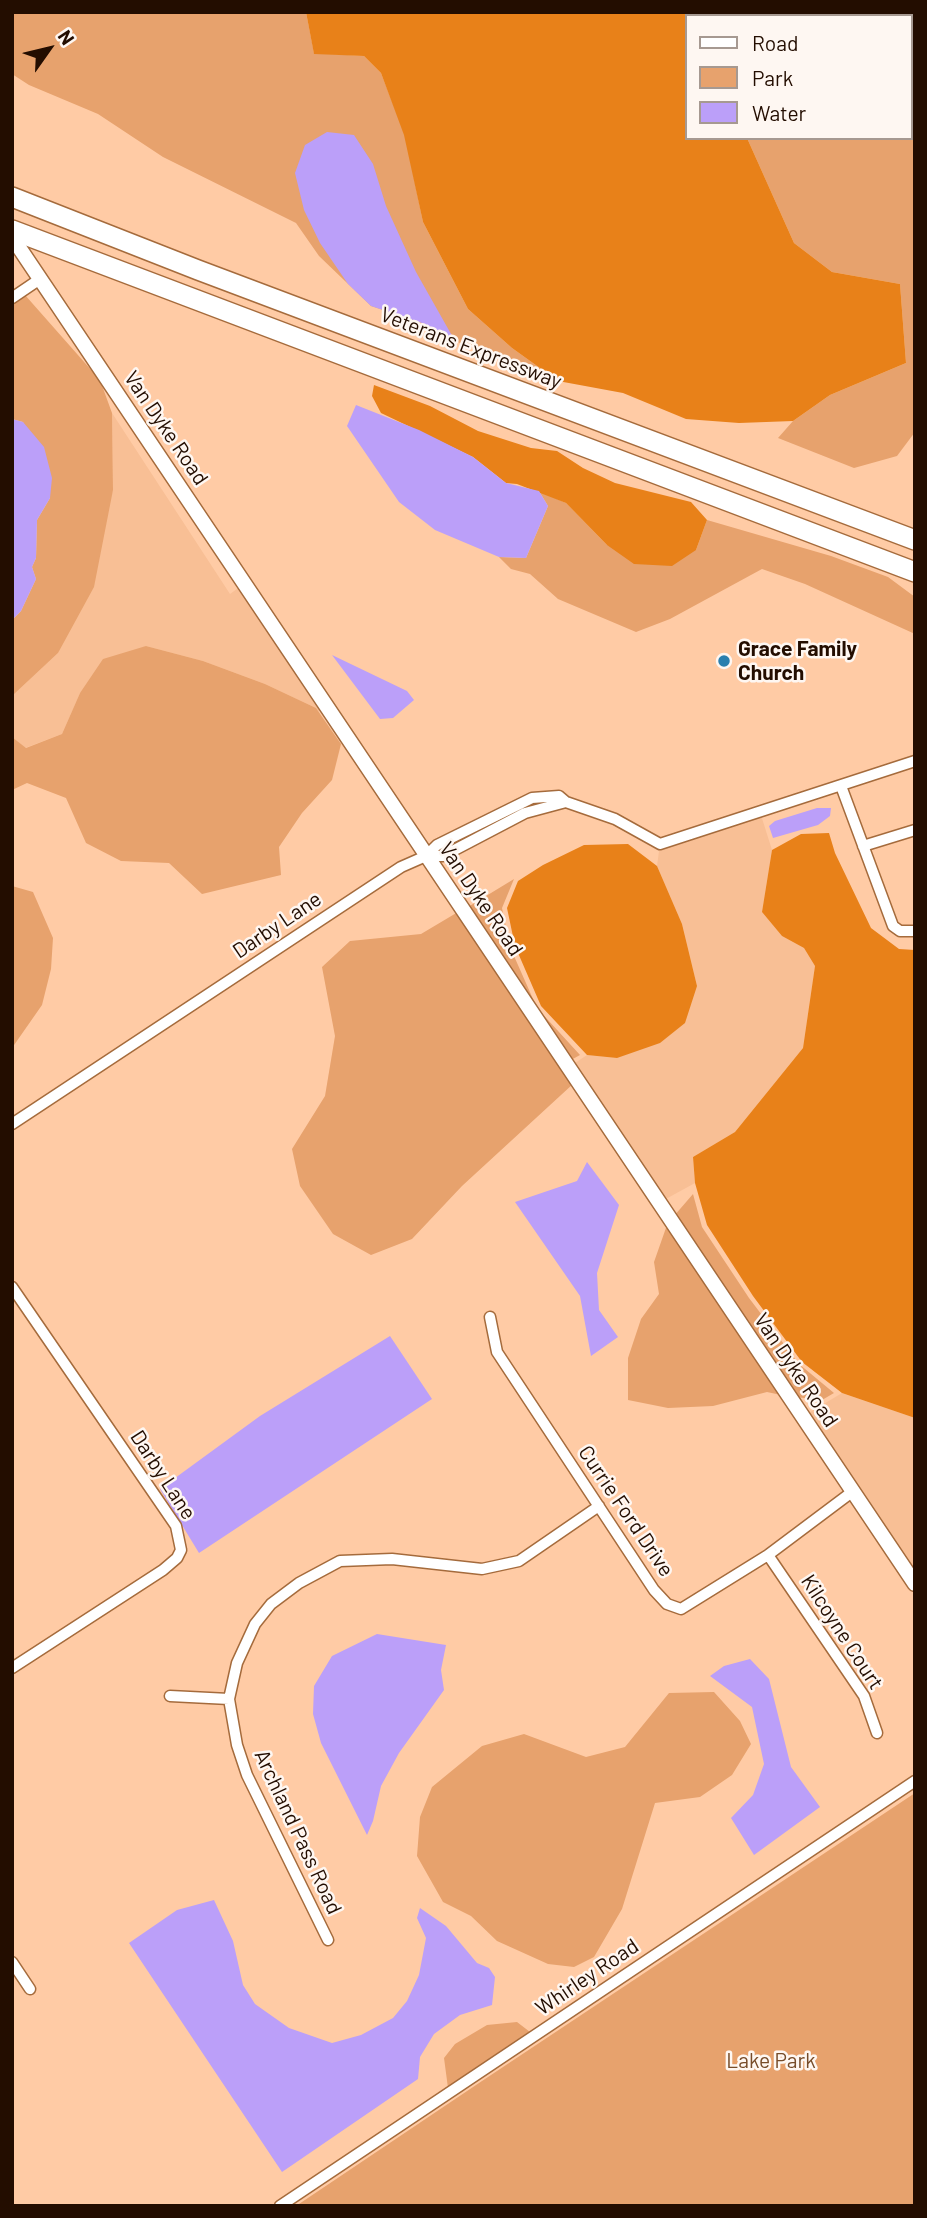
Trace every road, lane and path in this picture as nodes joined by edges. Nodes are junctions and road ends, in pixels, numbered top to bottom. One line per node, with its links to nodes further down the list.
1 (12, 197): 6 (highway, Veterans Expressway)
2 (12, 230): 7 (highway)
3 (12, 237): 4 (main road, Van Dyke Road)
4 (40, 279): 5 (street); 12 (main road, Van Dyke Road)
5 (12, 298)
6 (915, 540)
7 (915, 572)
8 (915, 761): 9 (street)
9 (841, 786): 11 (street); 12 (street, Darby Lane)
10 (915, 830): 11 (street)
11 (863, 846): 13 (street)
12 (426, 856): 14 (street, Darby Lane); 17 (main road, Van Dyke Road)
13 (915, 931)
14 (12, 1124)
15 (12, 1287): 21 (street, Darby Lane)
16 (490, 1317): 18 (street, Currie Ford Drive)
17 (852, 1492): 19 (street, Currie Ford Drive); 20 (main road, Van Dyke Road)
18 (599, 1506): 19 (street, Currie Ford Drive); 23 (street, Archland Pass Road)
19 (768, 1555): 24 (street, Kilcoyne Court)
20 (915, 1584)
21 (12, 1668)
22 (170, 1696): 23 (street)
23 (229, 1699): 26 (street, Archland Pass Road)
24 (877, 1733)
25 (915, 1781): 29 (street, Whirley Road)
26 (328, 1940)
27 (12, 1962): 28 (street)
28 (30, 1989)
29 (281, 2206)

